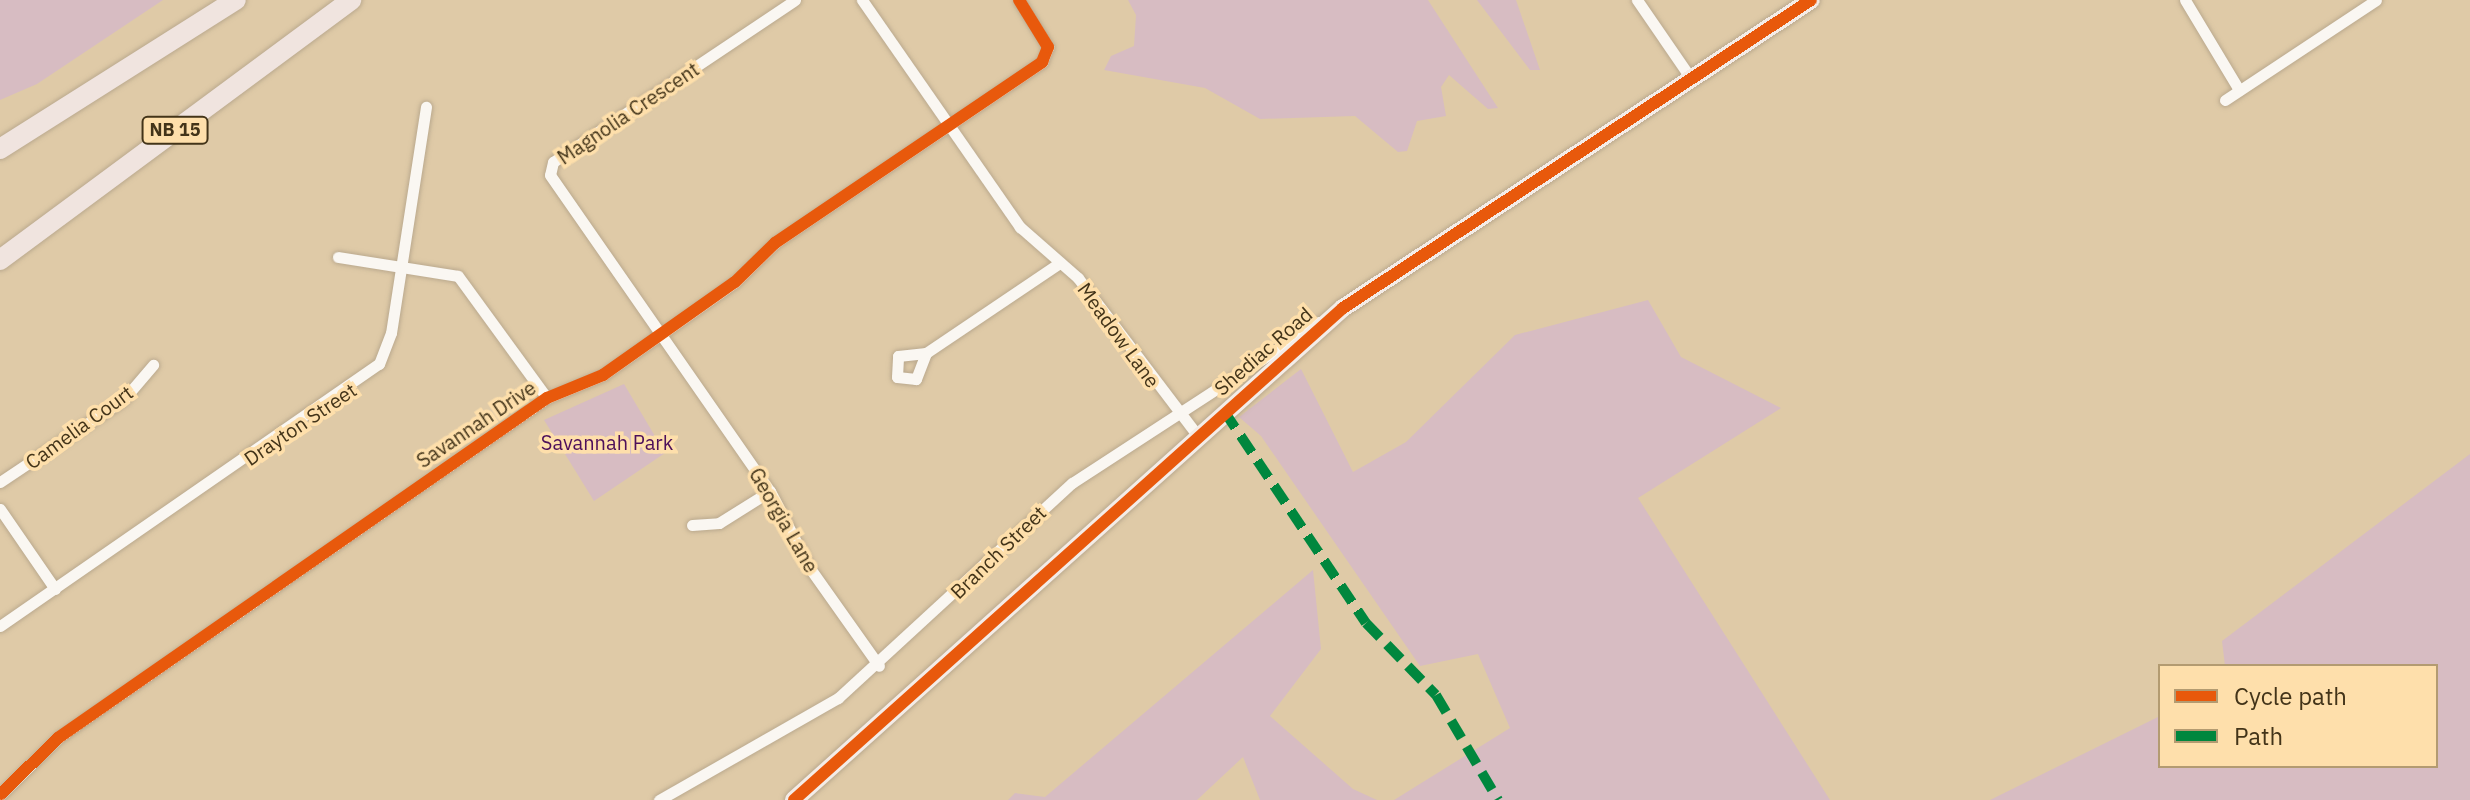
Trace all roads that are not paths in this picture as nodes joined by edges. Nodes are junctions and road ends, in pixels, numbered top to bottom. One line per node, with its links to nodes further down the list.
1 (236, 0): 15 (highway)
2 (351, 0): 17 (highway, NB 15)
3 (795, 0): 21 (street, Magnolia Crescent)
4 (862, 0): 14 (street)
5 (1019, 0): 14 (street, Savannah Drive)
6 (1637, 0): 10 (street)
7 (1811, 0): 10 (main road, Shediac Road)
8 (2185, 0): 11 (street)
9 (2376, 0): 11 (street)
10 (1692, 80): 20 (main road, Shediac Road)
11 (2239, 90): 12 (street)
12 (2225, 100)
13 (426, 107): 18 (street, Drayton Street)
14 (950, 125): 19 (street, Meadow Lane); 21 (street, Savannah Drive)
15 (0, 149)
16 (338, 257): 18 (street)
17 (0, 260)
18 (402, 264): 24 (street); 31 (street, Drayton Street)
19 (1058, 264): 22 (street); 25 (street, Meadow Lane)
20 (1343, 308): 25 (street, Branch Street); 26 (main road, Shediac Road)
21 (662, 334): 24 (street, Savannah Drive); 28 (street, Georgia Lane)
22 (926, 353)
23 (153, 365): 27 (street, Camelia Court)
24 (547, 398): 34 (street, Savannah Drive)
25 (1174, 410): 26 (street, Meadow Lane); 33 (street, Branch Street)
26 (1198, 436): 37 (main road, Shediac Road)
27 (0, 482)
28 (770, 491): 30 (street); 33 (street, Georgia Lane)
29 (0, 509): 31 (street)
30 (692, 525)
31 (55, 589): 32 (street, Drayton Street)
32 (0, 626)
33 (879, 666): 36 (street, Branch Street)
34 (0, 793): 35 (street)
35 (12, 800)
36 (659, 800)
37 (794, 800)

